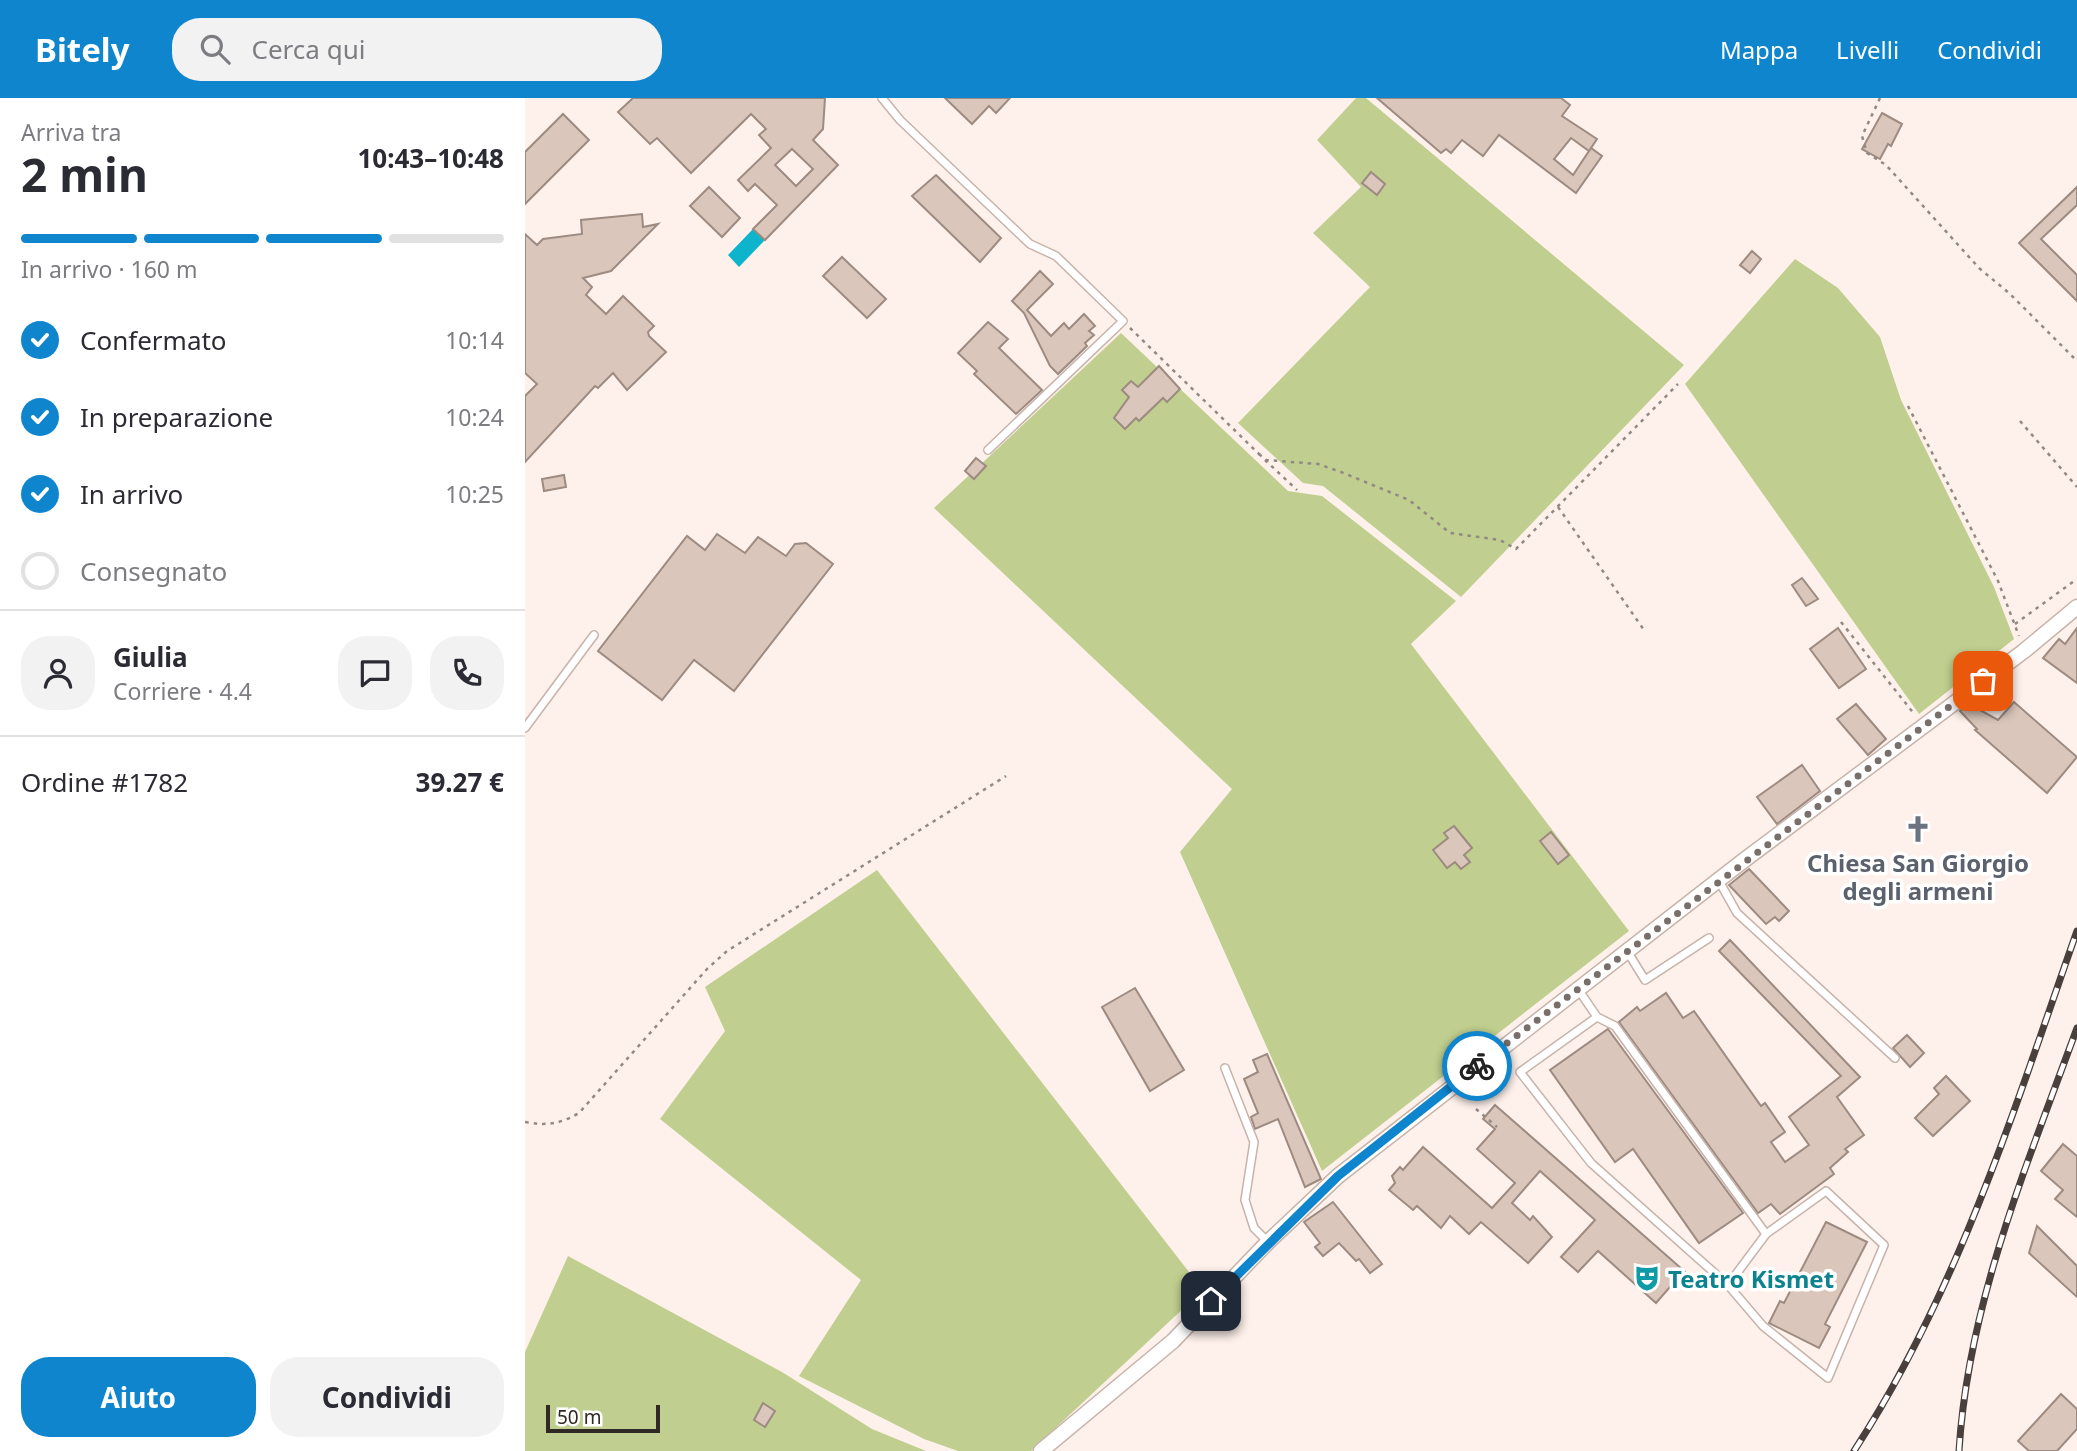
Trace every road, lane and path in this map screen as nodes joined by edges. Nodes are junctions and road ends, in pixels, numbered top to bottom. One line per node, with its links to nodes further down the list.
1 (882, 98): 3 (lane)
2 (1880, 98): 4 (path)
3 (1123, 321): 8 (lane); 9 (path)
4 (2077, 361)
5 (1678, 384): 12 (path)
6 (1908, 406): 16 (path)
7 (2020, 421): 10 (path)
8 (988, 450)
9 (1259, 454): 11 (path); 12 (path)
10 (2077, 487)
11 (1297, 491)
12 (1557, 506): 17 (path)
13 (2077, 579): 16 (path)
14 (2077, 607): 19 (street)
15 (1841, 622): 20 (path)
16 (2014, 624): 19 (path)
17 (1644, 630)
18 (594, 635): 21 (lane)
19 (2024, 651): 20 (street)
20 (1922, 725): 23 (street)
21 (525, 728)
22 (1006, 776): 31 (path)
23 (1719, 880): 25 (street); 28 (lane)
24 (1709, 938): 25 (lane)
25 (1626, 951): 26 (street)
26 (1577, 989): 27 (lane); 34 (street)
27 (1597, 1017): 33 (lane); 35 (lane)
28 (1895, 1058)
29 (1225, 1068): 34 (lane)
30 (1476, 1109): 32 (path)
31 (525, 1122)
32 (1497, 1127)
33 (1766, 1234): 35 (lane); 35 (lane)
34 (1268, 1242): 36 (street)
35 (1728, 1285)
36 (1041, 1451)

